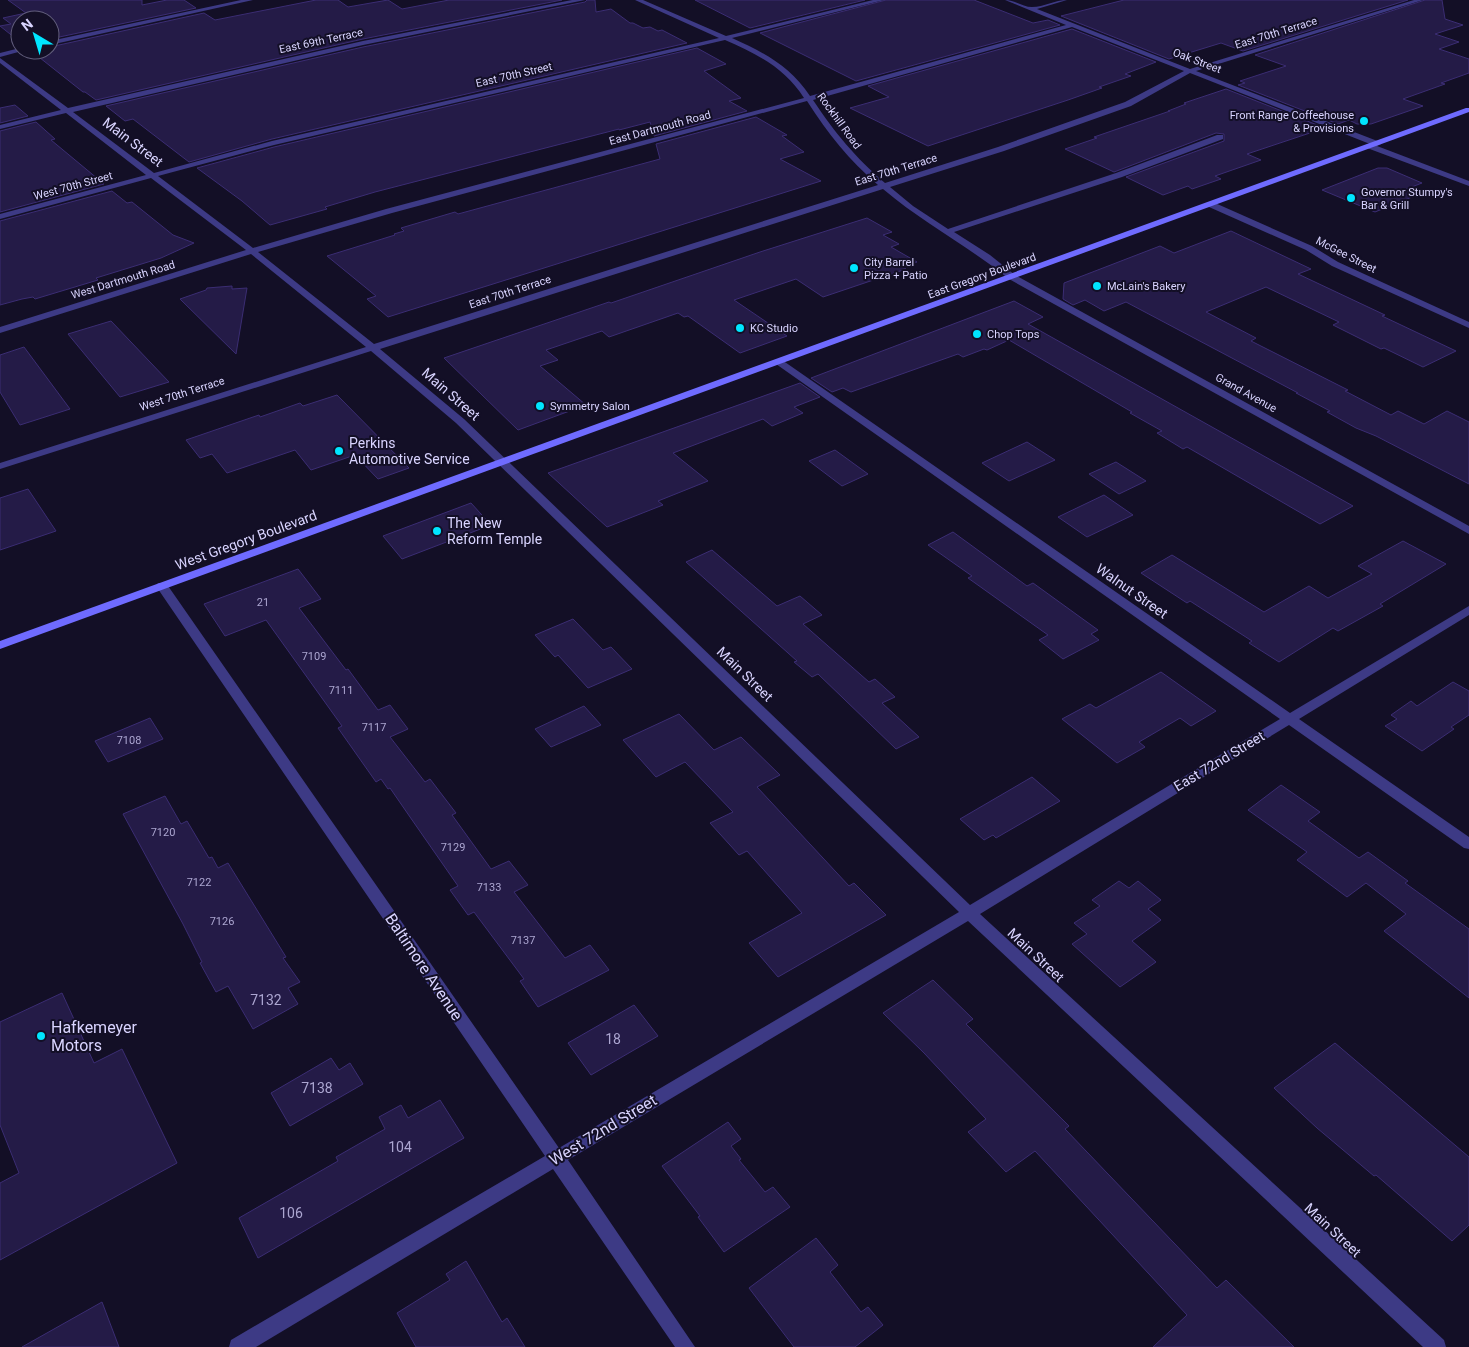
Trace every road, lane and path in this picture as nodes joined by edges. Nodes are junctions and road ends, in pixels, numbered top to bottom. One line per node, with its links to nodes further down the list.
1 (250, 0): 11 (street)
2 (582, 0): 16 (street, East 69th Terrace)
3 (638, 0): 10 (street, Rockhill Road)
4 (881, 0): 10 (street, East 70th Street)
5 (1008, 0): 8 (street, Oak Street)
6 (1064, 0): 8 (street)
7 (1420, 0): 13 (street, East 70th Terrace)
8 (1030, 9): 9 (street, Oak Street)
9 (1073, 25): 13 (street, Oak Street); 14 (street, East Dartmouth Road)
10 (726, 38): 14 (street, Rockhill Road); 20 (street, East 70th Street)
11 (60, 41)
12 (0, 60): 16 (street, Main Street)
13 (1189, 71): 19 (street, Oak Street); 22 (street, East 70th Terrace)
14 (808, 99): 22 (street, Rockhill Road); 26 (street, East Dartmouth Road)
15 (1469, 110): 19 (main road, East Gregory Boulevard)
16 (66, 111): 17 (street, East 69th Terrace); 20 (street, Main Street)
17 (0, 127)
18 (1220, 137): 25 (street)
19 (1374, 145): 21 (street, Oak Street); 23 (main road, East Gregory Boulevard)
20 (152, 176): 24 (street, West 70th Street); 26 (street, Main Street)
21 (1469, 184)
22 (883, 185): 25 (street, Rockhill Road); 30 (street, East 70th Terrace)
23 (1212, 205): 27 (main road, East Gregory Boulevard); 28 (street, McGee Street)
24 (0, 217)
25 (946, 232): 27 (street, Rockhill Road)
26 (252, 251): 29 (street, West Dartmouth Road); 30 (street, Main Street)
27 (1012, 277): 31 (main road, East Gregory Boulevard); 34 (street, Grand Avenue)
28 (1469, 325)
29 (0, 330)
30 (372, 347): 32 (street, Main Street); 33 (street, West 70th Terrace)
31 (779, 362): 32 (main road, East Gregory Boulevard); 38 (street, Walnut Street)
32 (503, 462): 35 (main road, West Gregory Boulevard); 40 (street, Main Street)
33 (0, 466)
34 (1469, 531)
35 (162, 586): 37 (main road, West Gregory Boulevard); 41 (street, Baltimore Avenue)
36 (1469, 610): 38 (street, East 72nd Street)
37 (0, 646)
38 (1288, 718): 39 (street, Walnut Street); 40 (street, East 72nd Street)
39 (1469, 844)
40 (969, 913): 41 (street, West 72nd Street); 44 (street, Main Street)
41 (555, 1159): 42 (street, West 72nd Street); 43 (street, Baltimore Avenue)
42 (238, 1347)
43 (686, 1347)
44 (1437, 1347)

